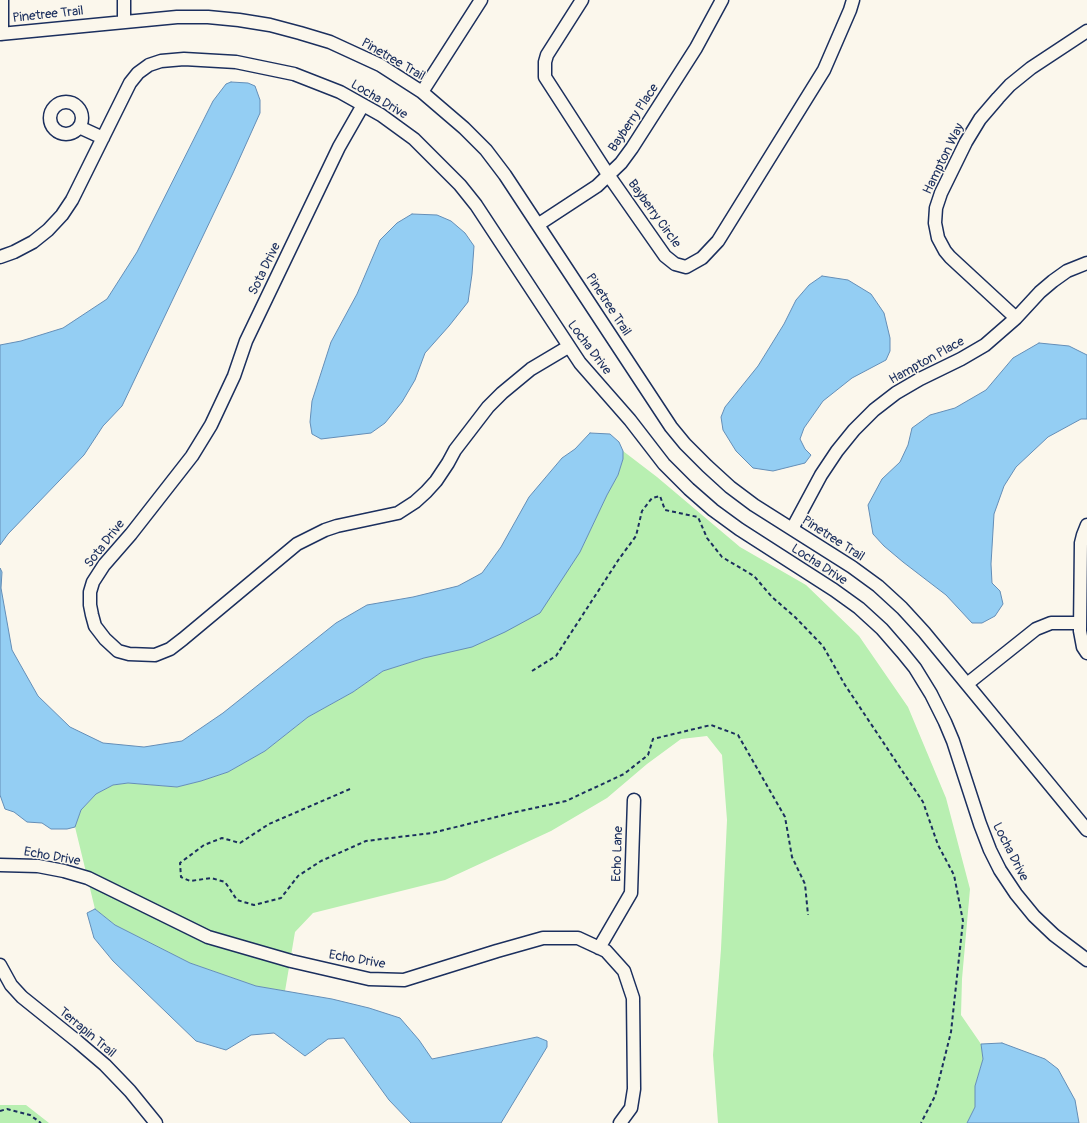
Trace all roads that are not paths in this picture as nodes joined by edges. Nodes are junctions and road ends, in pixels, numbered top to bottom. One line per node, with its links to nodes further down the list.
1 (2, 0): 9 (street)
2 (124, 0): 7 (street)
3 (481, 0): 10 (street)
4 (582, 0): 14 (street, Bayberry Circle)
5 (722, 0): 14 (street, Bayberry Place)
6 (853, 0): 14 (street, Bayberry Circle)
7 (124, 22): 9 (street, Pinetree Trail); 10 (street, Pinetree Trail)
8 (1087, 31): 18 (street, Hampton Way)
9 (1, 34)
10 (422, 92): 15 (street, Pinetree Trail)
11 (363, 105): 13 (street, Locha Drive); 19 (street, Locha Drive); 19 (street, Sota Drive)
12 (78, 127): 13 (street)
13 (103, 138): 16 (street, Locha Drive)
14 (609, 176): 15 (street, Bayberry Place)
15 (538, 224): 21 (street, Pinetree Trail)
16 (0, 257)
17 (1087, 263): 18 (street, Hampton Place)
18 (1016, 318): 21 (street, Hampton Place)
19 (568, 347): 29 (street, Locha Drive)
20 (1087, 525): 22 (street)
21 (792, 529): 24 (street, Pinetree Trail)
22 (1080, 623): 23 (street); 24 (street)
23 (1087, 653)
24 (967, 684): 26 (street, Pinetree Trail)
25 (634, 800): 28 (street, Echo Lane)
26 (1087, 830)
27 (0, 865): 28 (street, Echo Drive)
28 (598, 948): 32 (street, Echo Drive)
29 (1087, 960)
30 (0, 965): 31 (street, Terrapin Trail)
31 (156, 1123)
32 (620, 1123)

